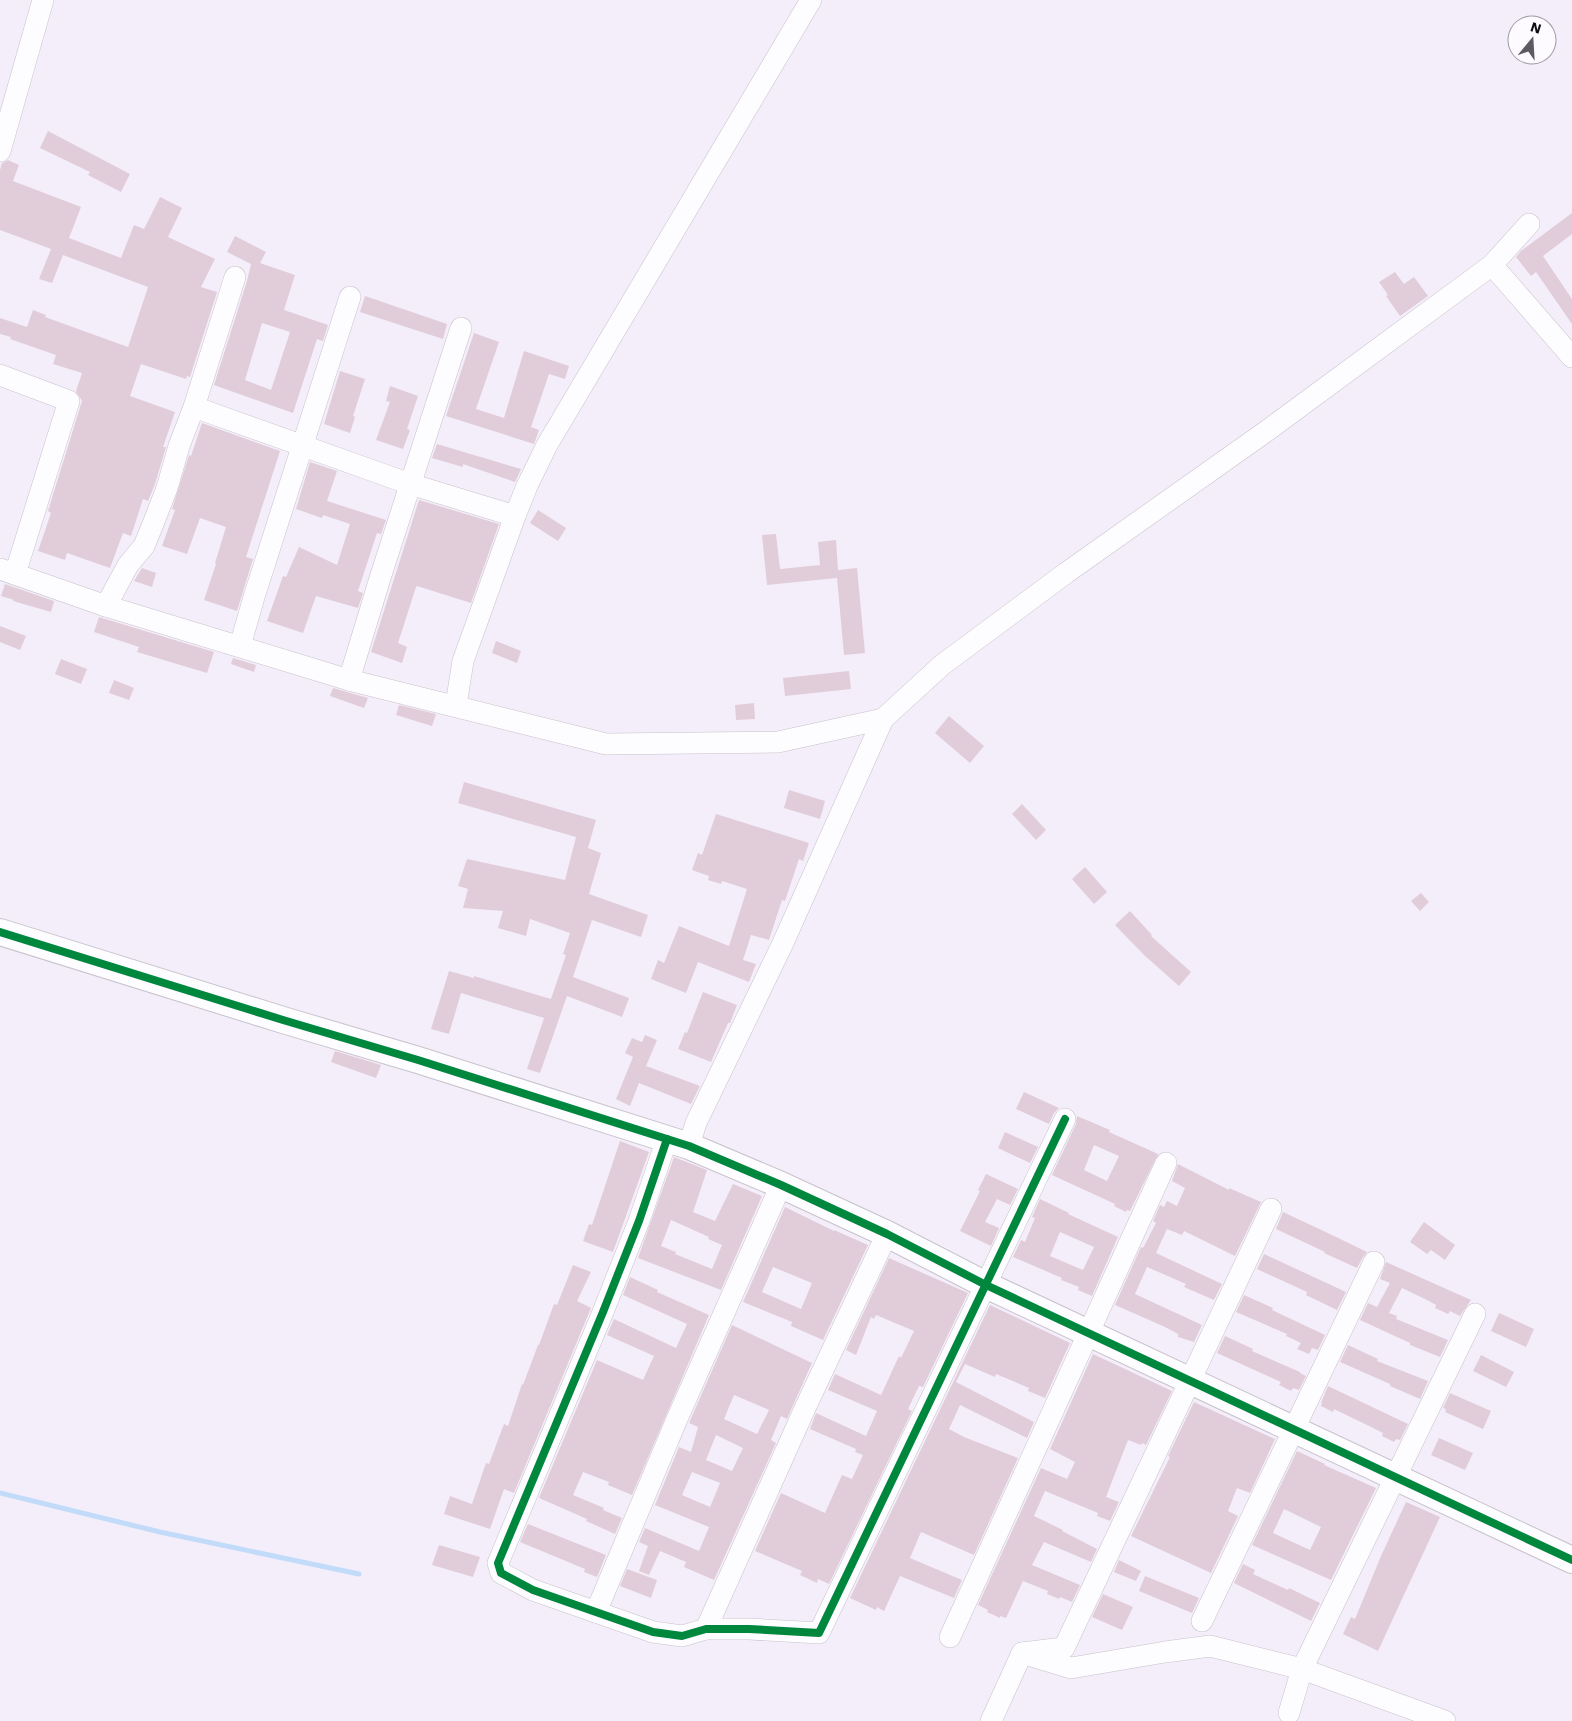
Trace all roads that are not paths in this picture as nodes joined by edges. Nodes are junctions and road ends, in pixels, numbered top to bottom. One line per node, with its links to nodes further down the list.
1 (43, 0): 3 (street)
2 (811, 0): 14 (street)
3 (0, 151)
4 (1529, 224): 5 (street)
5 (1492, 265): 9 (street); 20 (street)
6 (235, 277): 11 (street)
7 (350, 297): 12 (street)
8 (462, 328): 13 (street)
9 (1572, 357)
10 (0, 375): 15 (street)
11 (194, 407): 12 (street); 16 (street)
12 (302, 447): 13 (street); 17 (street)
13 (410, 484): 14 (street); 18 (street)
14 (515, 516): 19 (street)
15 (4, 571): 16 (street)
16 (106, 606): 17 (street)
17 (240, 646): 18 (street)
18 (349, 680): 19 (street)
19 (456, 705): 20 (street)
20 (883, 719): 23 (street)
21 (0, 932): 23 (street)
22 (1065, 1119): 29 (street)
23 (678, 1143): 25 (street); 36 (street)
24 (1166, 1163): 31 (street)
25 (781, 1185): 27 (street); 36 (street)
26 (1271, 1209): 32 (street)
27 (886, 1234): 29 (street); 38 (street)
28 (1374, 1262): 33 (street)
29 (986, 1286): 31 (street); 38 (street)
30 (1475, 1314): 34 (street)
31 (1088, 1334): 32 (street); 39 (street)
32 (1191, 1381): 33 (street); 40 (street)
33 (1293, 1429): 34 (street); 37 (street)
34 (1396, 1478): 35 (street); 41 (street)
35 (1572, 1560)
36 (596, 1612): 38 (street)
37 (1202, 1621)
38 (706, 1629)
39 (950, 1637)
40 (1022, 1653): 41 (street); 43 (street)
41 (1302, 1669): 42 (street); 44 (street)
42 (1288, 1713)
43 (991, 1721)
44 (1445, 1721)

